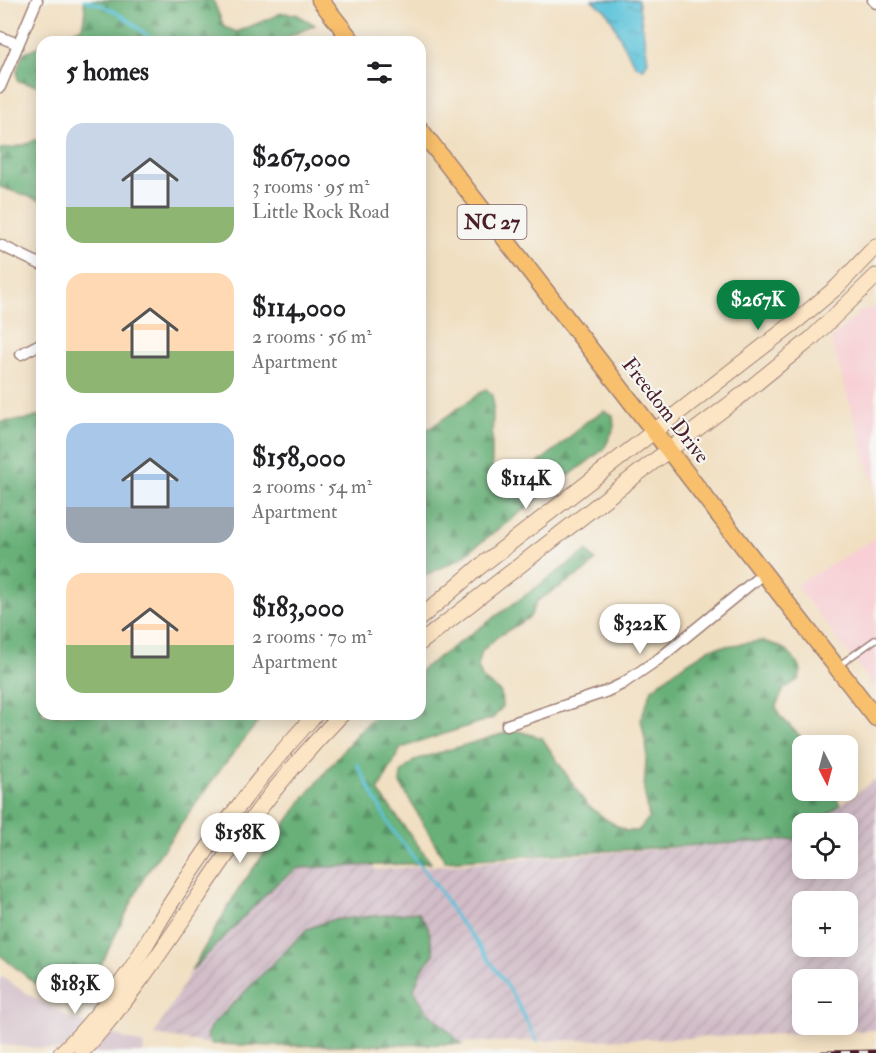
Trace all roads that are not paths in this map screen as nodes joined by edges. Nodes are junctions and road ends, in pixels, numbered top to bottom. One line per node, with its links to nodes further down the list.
1 (37, 0): 5 (street)
2 (320, 0): 3 (main road)
3 (348, 36)
4 (0, 37): 5 (street)
5 (18, 45): 6 (street)
6 (0, 87)
7 (426, 137): 14 (main road, Freedom Drive / NC 27)
8 (0, 245): 10 (street)
9 (876, 246): 14 (main road)
10 (36, 262)
11 (876, 276): 15 (main road)
12 (36, 346): 13 (street)
13 (21, 354)
14 (655, 432): 15 (main road, Freedom Drive / NC 27); 17 (main road)
15 (669, 450): 16 (main road, Freedom Drive / NC 27); 18 (main road)
16 (764, 573): 20 (main road, Freedom Drive / NC 27); 24 (street)
17 (426, 613)
18 (426, 638)
19 (876, 639): 20 (lane)
20 (837, 667): 21 (main road, Freedom Drive / NC 27)
21 (876, 718)
22 (311, 720): 25 (main road)
23 (337, 720): 25 (main road)
24 (507, 725)
25 (118, 998): 26 (main road); 27 (main road)
26 (61, 1053)
27 (81, 1053)

